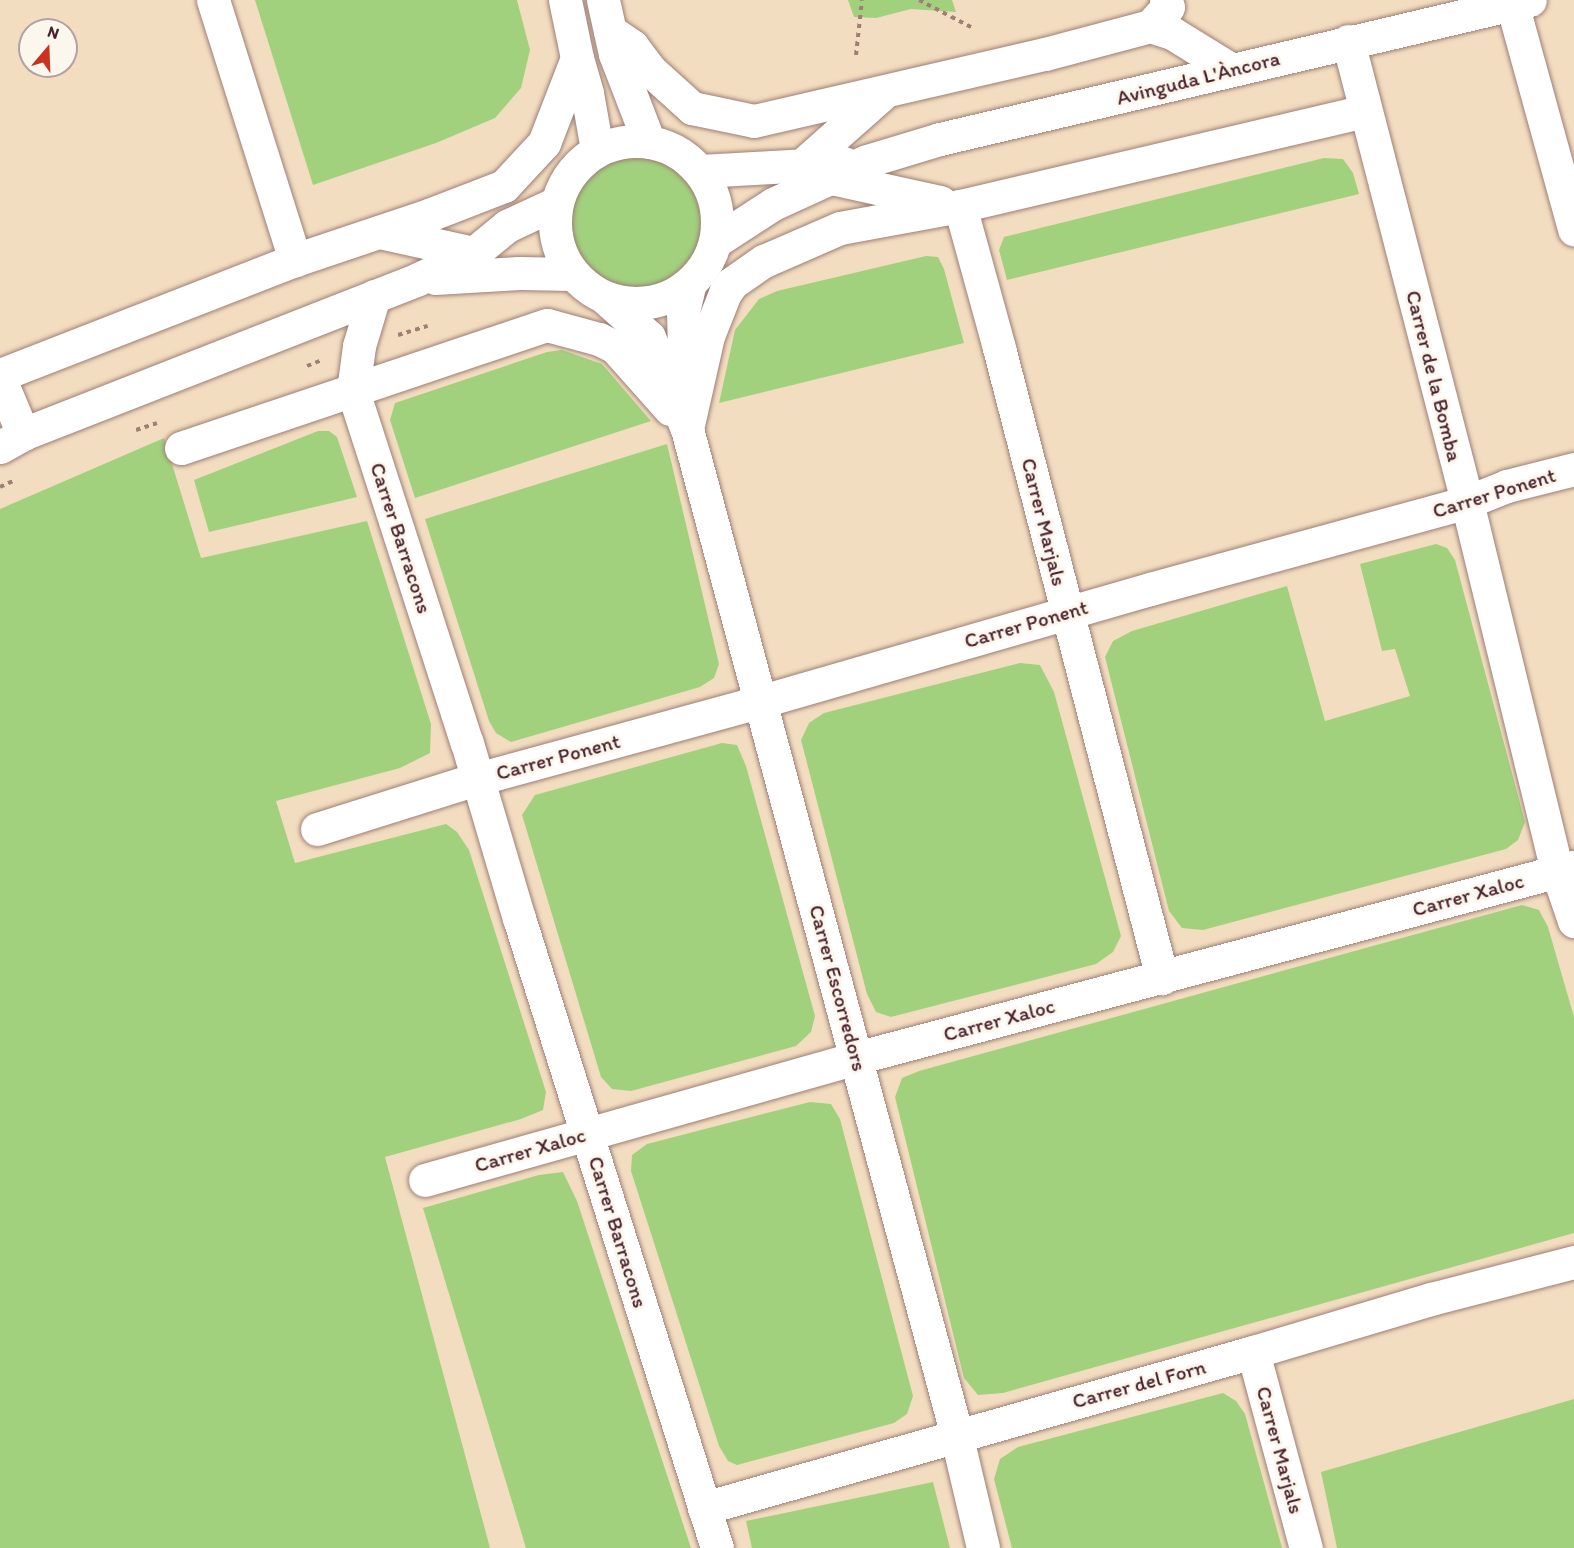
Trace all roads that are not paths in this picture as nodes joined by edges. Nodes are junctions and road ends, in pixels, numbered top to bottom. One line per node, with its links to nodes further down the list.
1 (213, 0): 23 (street)
2 (565, 0): 7 (street)
3 (1517, 1): 6 (street, Avinguda L'Àncora); 19 (street)
4 (1161, 11): 8 (street); 9 (street)
5 (607, 15): 9 (street); 11 (street)
6 (1348, 41): 8 (street, Avinguda L'Àncora); 10 (street, Carrer de la Bomba)
7 (577, 58): 12 (street); 20 (street)
8 (1232, 70): 13 (street, Avinguda L'Àncora)
9 (888, 89): 14 (street)
10 (1365, 111): 18 (street, Carrer Escorredors); 35 (street, Carrer de la Bomba)
11 (648, 142): 12 (street); 15 (street)
12 (597, 150): 17 (street)
13 (867, 161): 14 (street, Avinguda L'Àncora); 16 (street, Avinguda L'Àncora)
14 (801, 166): 15 (street, Avinguda L'Àncora)
15 (700, 171): 21 (street)
16 (831, 178): 18 (street); 21 (street, Avinguda L'Àncora)
17 (556, 203): 22 (street); 24 (street)
18 (960, 206): 31 (street, Carrer Escorredors); 36 (street, Carrer Marjals)
19 (1574, 230)
20 (379, 232): 22 (street); 23 (street)
21 (716, 242): 26 (street)
22 (474, 253): 25 (street)
23 (295, 260): 29 (street)
24 (573, 274): 25 (street); 28 (street)
25 (418, 279): 27 (street)
26 (689, 285): 28 (street); 31 (street, Carrer Escorredors)
27 (374, 296): 30 (street, Carrer Barracons); 32 (street)
28 (604, 297): 31 (street, Carrer Escorredors)
29 (0, 377): 32 (street)
30 (353, 391): 31 (street); 33 (street); 38 (street, Carrer Barracons)
31 (687, 429): 37 (street, Carrer Escorredors)
32 (12, 440)
33 (181, 448)
34 (1574, 469): 35 (street, Carrer Ponent)
35 (1467, 502): 36 (street, Carrer Ponent); 40 (street, Carrer de la Bomba)
36 (1068, 612): 37 (street, Carrer Ponent); 42 (street, Carrer Marjals)
37 (762, 701): 38 (street, Carrer Ponent); 43 (street, Carrer Escorredors)
38 (477, 779): 39 (street); 44 (street, Carrer Barracons)
39 (317, 829)
40 (1565, 869): 41 (street, Carrer de la Bomba); 42 (street, Carrer Xaloc)
41 (1574, 921)
42 (1162, 978): 43 (street, Carrer Xaloc)
43 (856, 1058): 44 (street, Carrer Xaloc); 48 (street, Carrer Escorredors)
44 (587, 1134): 45 (street, Carrer Xaloc); 49 (street, Carrer Barracons)
45 (425, 1180)
46 (1574, 1262): 47 (street, Carrer del Forn)
47 (1253, 1352): 48 (street, Carrer del Forn); 52 (street, Carrer Marjals)
48 (956, 1435): 49 (street, Carrer del Forn); 51 (street, Carrer Escorredors)
49 (704, 1508): 50 (street, Carrer Barracons)
50 (717, 1548)
51 (982, 1548)
52 (1306, 1548)

